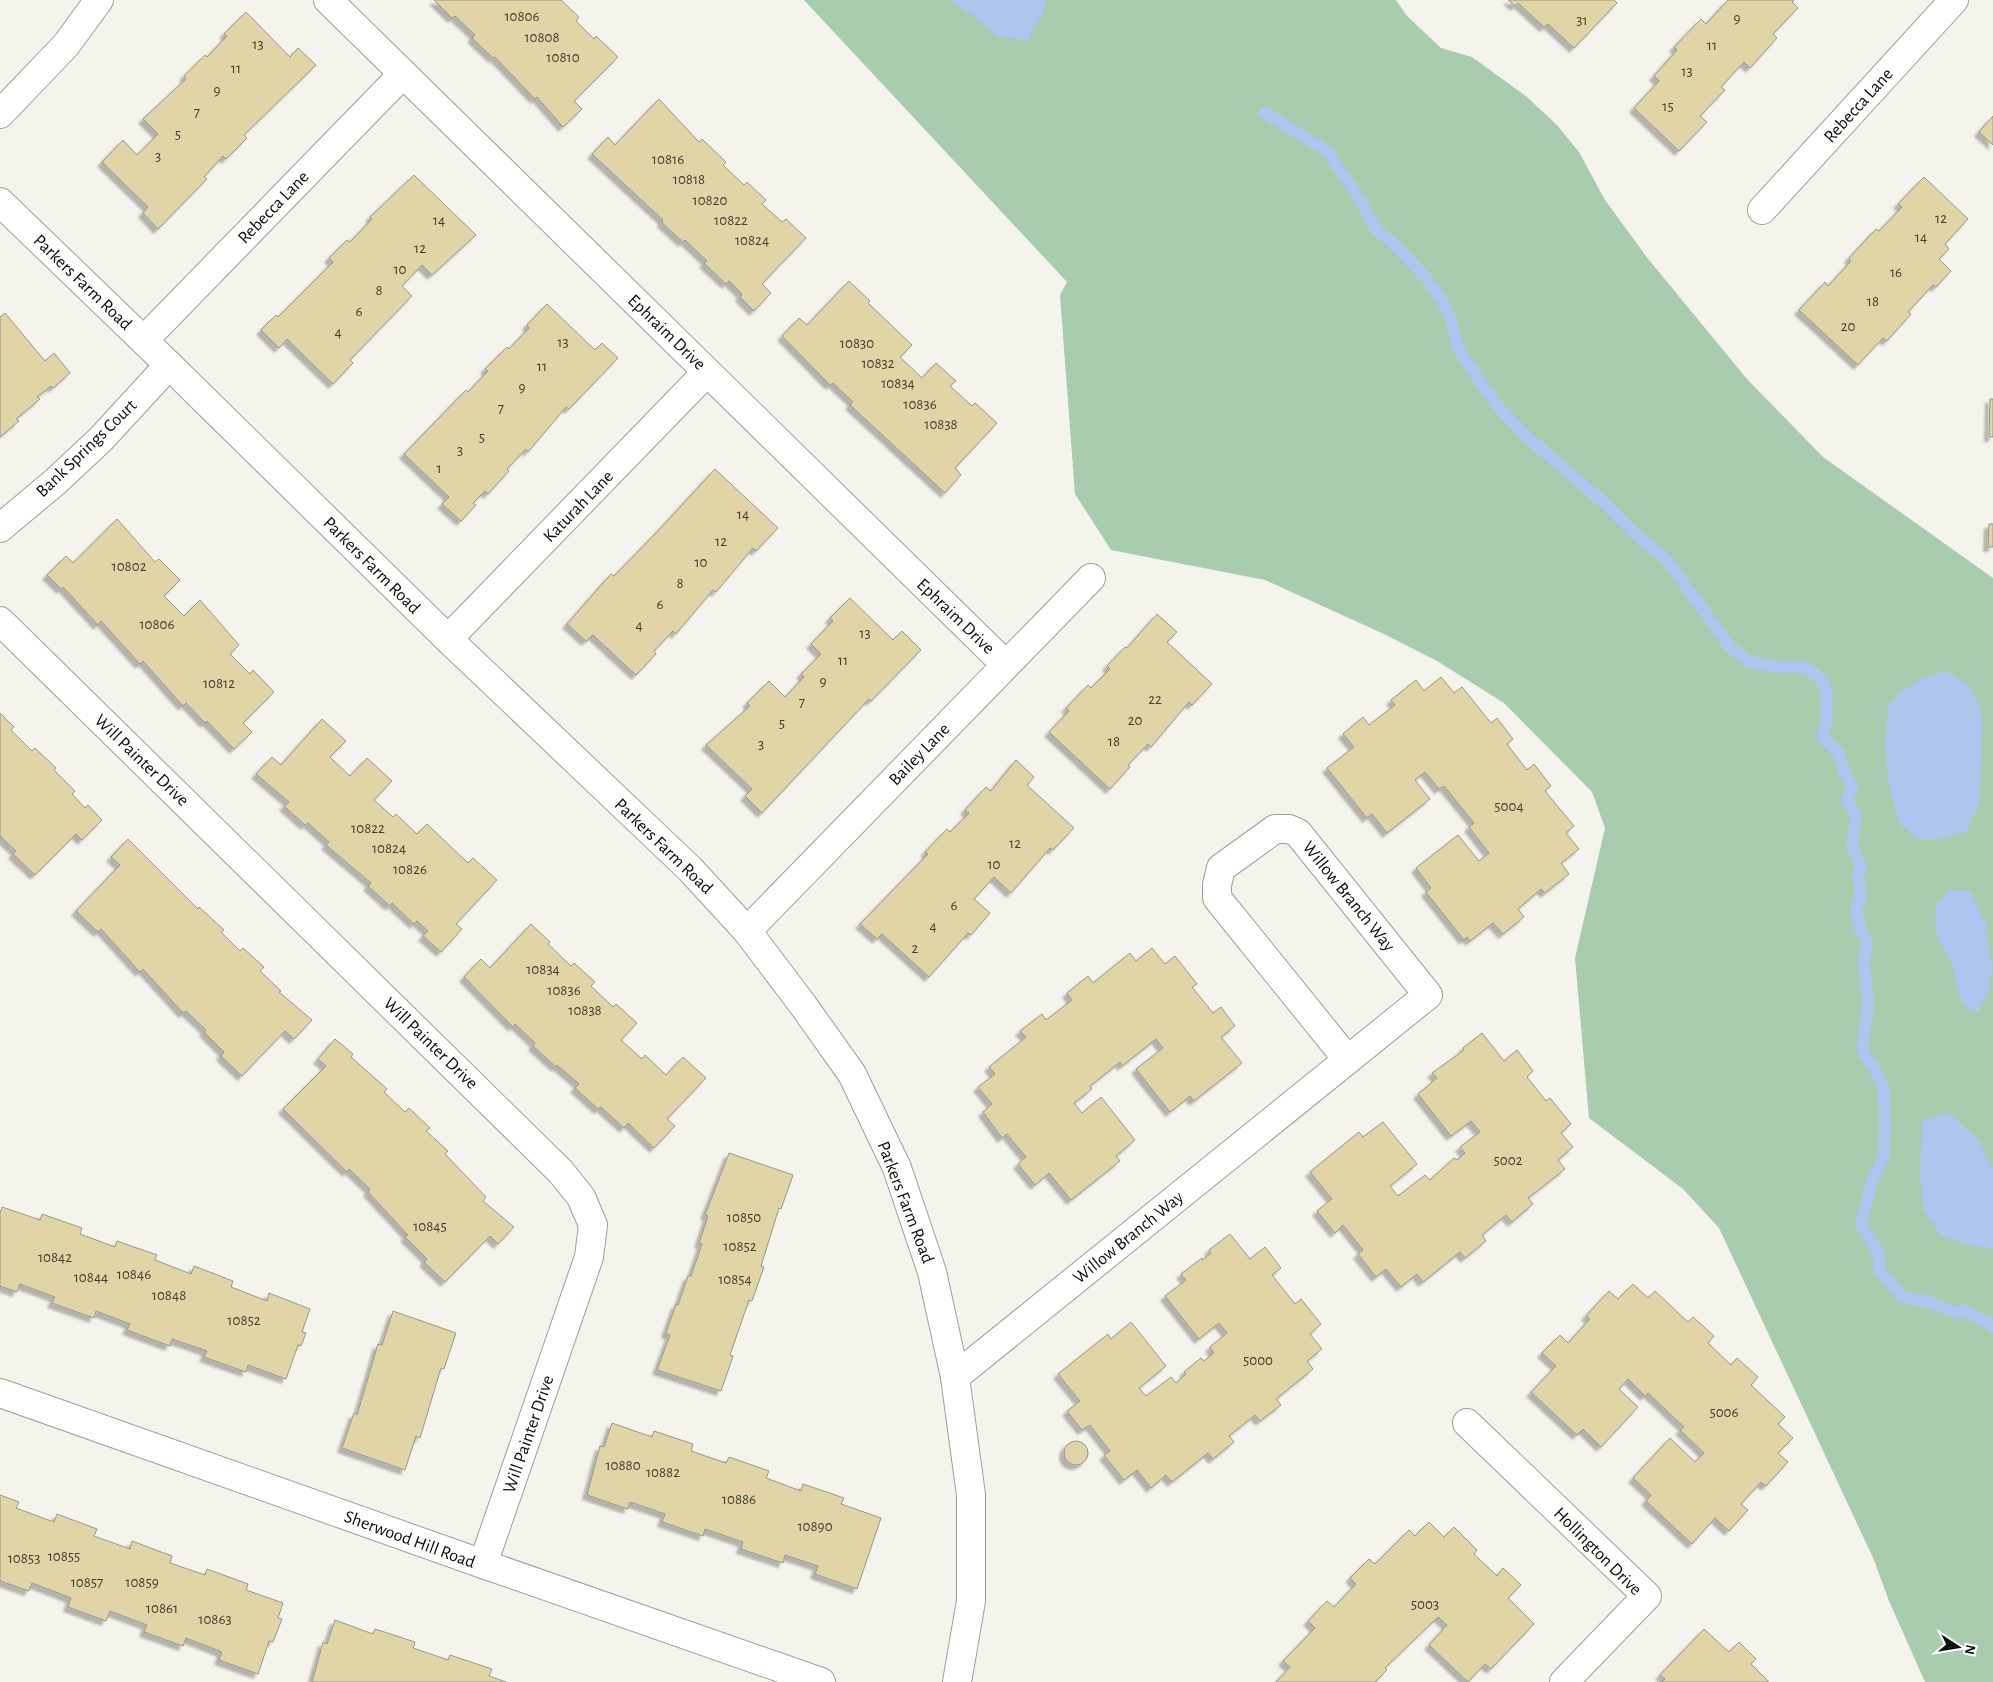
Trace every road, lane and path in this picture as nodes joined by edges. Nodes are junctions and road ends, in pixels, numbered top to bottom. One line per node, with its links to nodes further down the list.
1 (99, 0): 5 (street)
2 (328, 0): 4 (street, Ephraim Drive)
3 (1954, 0): 7 (street, Rebecca Lane)
4 (403, 74): 8 (street, Rebecca Lane); 10 (street, Ephraim Drive)
5 (0, 114)
6 (0, 202): 8 (street, Parkers Farm Road)
7 (1762, 210)
8 (144, 340): 9 (street, Parkers Farm Road)
9 (169, 365): 11 (street, Bank Springs Court); 14 (street, Parkers Farm Road)
10 (708, 372): 14 (street, Katurah Lane); 15 (street, Ephraim Drive)
11 (0, 528)
12 (1091, 578): 15 (street, Bailey Lane)
13 (0, 621): 21 (street, Will Painter Drive)
14 (448, 639): 16 (street, Parkers Farm Road)
15 (1006, 665): 16 (street, Bailey Lane)
16 (747, 931): 18 (street, Parkers Farm Road)
17 (1347, 1059): 17 (street, Willow Branch Way); 18 (street, Willow Branch Way)
18 (955, 1377): 23 (street, Parkers Farm Road)
19 (0, 1393): 21 (street, Sherwood Hill Road)
20 (1467, 1423): 24 (street, Hollington Drive)
21 (483, 1564): 22 (street, Sherwood Hill Road)
22 (821, 1682)
23 (957, 1682)
24 (1564, 1682)

